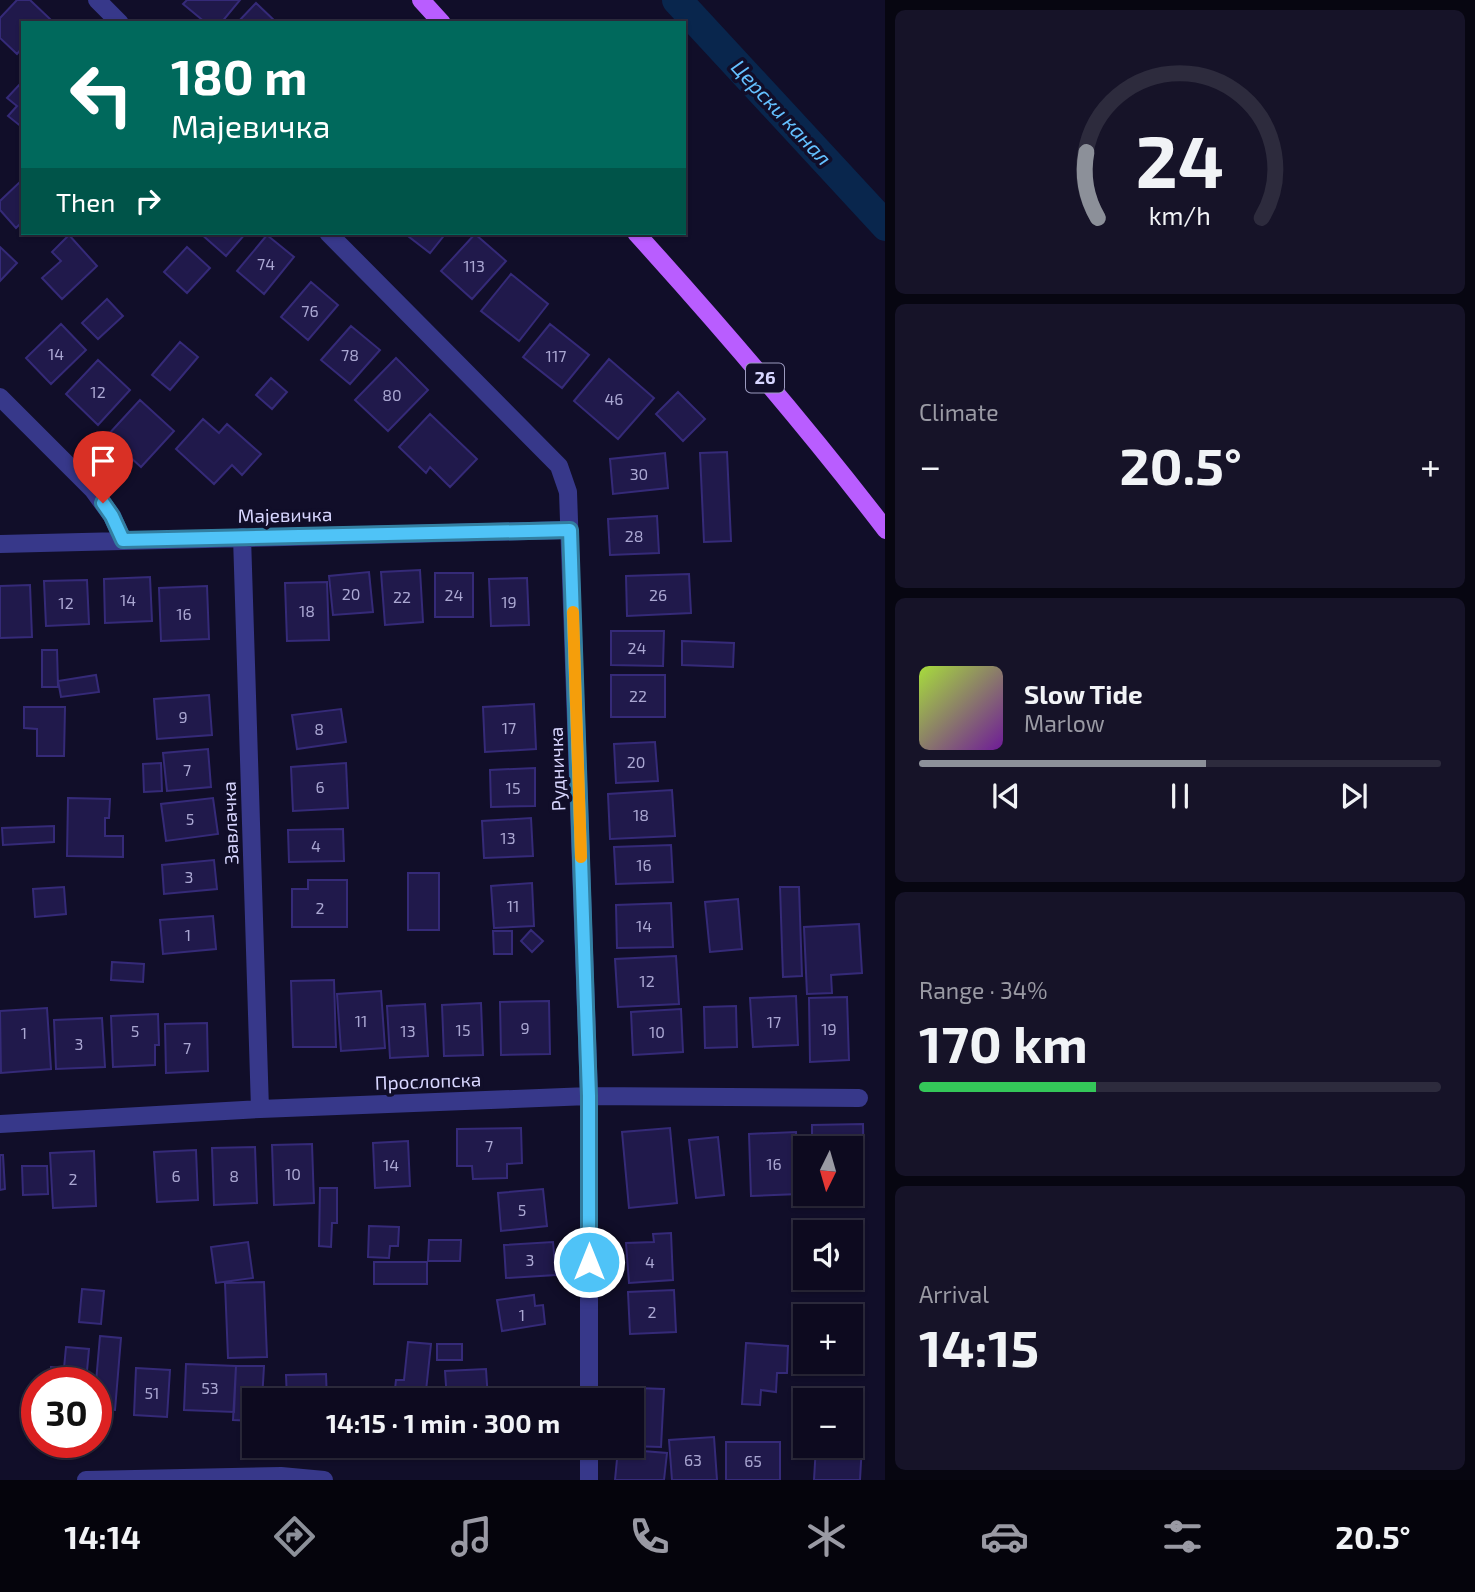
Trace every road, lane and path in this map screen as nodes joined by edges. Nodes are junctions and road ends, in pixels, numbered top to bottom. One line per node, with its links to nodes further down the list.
1 (97, 0): 3 (street)
2 (421, 0): 4 (main road)
3 (118, 21)
4 (440, 21)
5 (330, 235): 8 (street, Рудничка)
6 (638, 235): 9 (main road, 26)
7 (0, 397): 11 (street)
8 (570, 530): 10 (street, Мајевичка); 13 (street, Рудничка)
9 (885, 530)
10 (242, 537): 11 (street, Мајевичка); 15 (street, Завлачка)
11 (123, 540): 12 (street, Мајевичка)
12 (0, 544)
13 (589, 1096): 14 (street, Прослопска); 15 (street, Прослопска); 17 (street, Рудничка)
14 (859, 1098)
15 (261, 1109): 16 (street, Прослопска)
16 (0, 1124)
17 (589, 1388)
18 (589, 1458): 21 (street)
19 (86, 1480): 20 (street)
20 (324, 1480)
21 (589, 1480)

